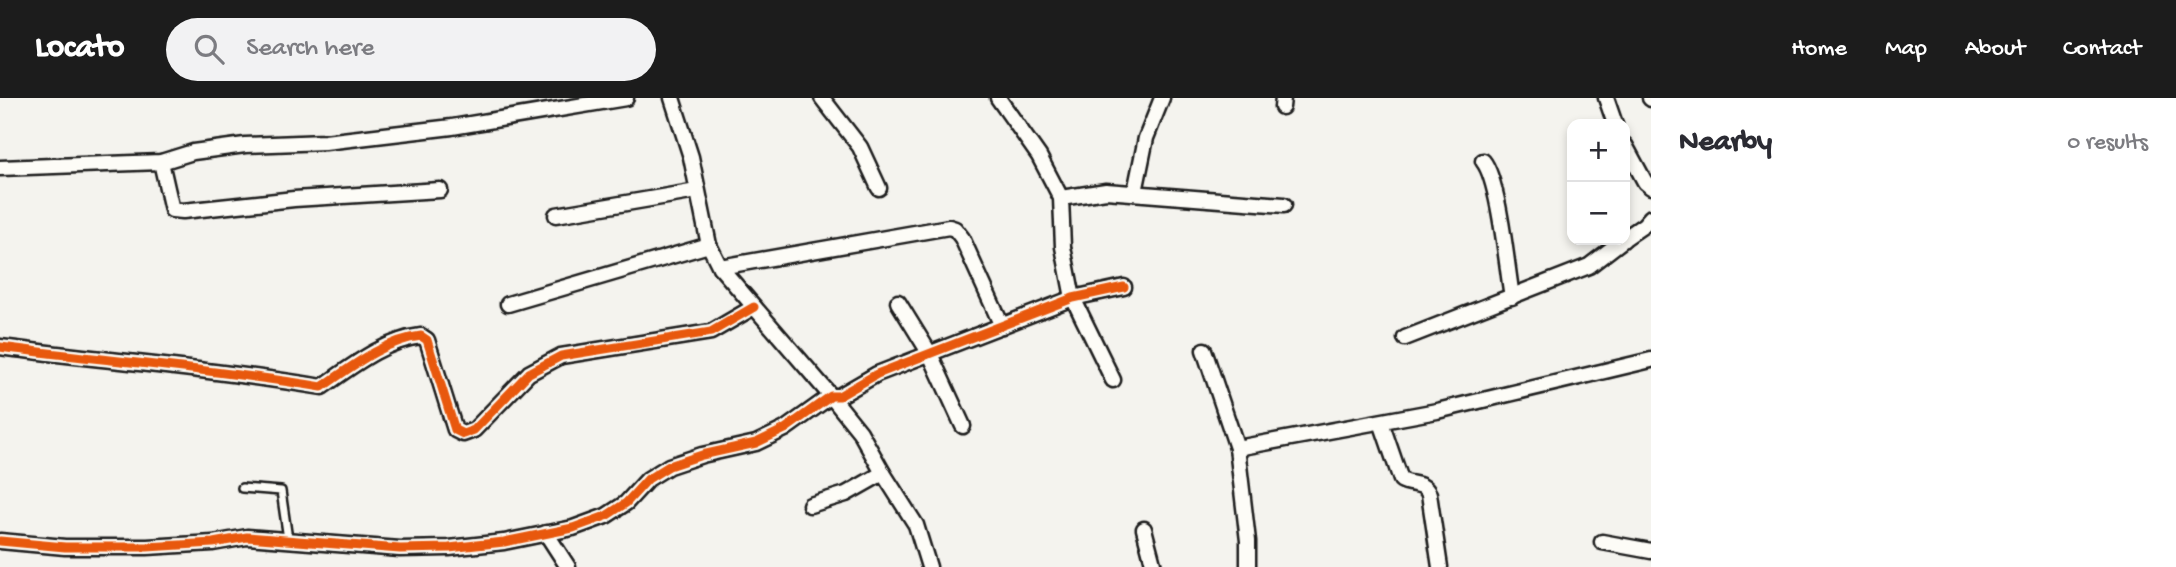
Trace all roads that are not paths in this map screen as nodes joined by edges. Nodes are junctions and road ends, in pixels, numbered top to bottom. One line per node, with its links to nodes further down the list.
1 (626, 98): 10 (street)
2 (672, 98): 15 (street)
3 (822, 98): 13 (street)
4 (998, 98): 17 (street)
5 (1162, 98): 16 (street)
6 (1606, 98): 7 (street)
7 (1613, 119)
8 (1630, 154): 12 (street)
9 (1483, 161): 26 (street)
10 (161, 162): 11 (street); 14 (street)
11 (0, 168)
12 (1651, 187)
13 (879, 188)
14 (440, 190)
15 (697, 191): 19 (street); 23 (street)
16 (1135, 192): 17 (street); 18 (street)
17 (1062, 198): 27 (street)
18 (1284, 205)
19 (556, 215)
20 (1651, 217): 21 (street)
21 (1630, 235)
22 (1616, 245): 26 (street)
23 (709, 246): 24 (street); 29 (street)
24 (720, 267): 30 (street); 31 (street)
25 (1124, 287): 27 (street)
26 (1512, 296): 32 (street)
27 (1073, 298): 31 (street); 37 (street)
28 (898, 302): 35 (street)
29 (508, 304)
30 (754, 307): 33 (street); 38 (street)
31 (1002, 326): 35 (street)
32 (1405, 338)
33 (0, 347)
34 (1204, 350): 41 (street)
35 (930, 354): 38 (street); 40 (street)
36 (1651, 360): 39 (street)
37 (1113, 380)
38 (831, 396): 42 (street); 46 (street)
39 (1381, 422): 41 (street); 55 (street)
40 (963, 426)
41 (1237, 447): 54 (street)
42 (883, 473): 44 (street); 52 (street)
43 (242, 488): 47 (lane)
44 (810, 505)
45 (1144, 529): 53 (street)
46 (546, 533): 47 (street); 51 (street)
47 (288, 539): 48 (street)
48 (0, 541)
49 (1602, 542): 50 (street)
50 (1651, 551)
51 (568, 567)
52 (929, 567)
53 (1154, 567)
54 (1248, 567)
55 (1440, 567)

